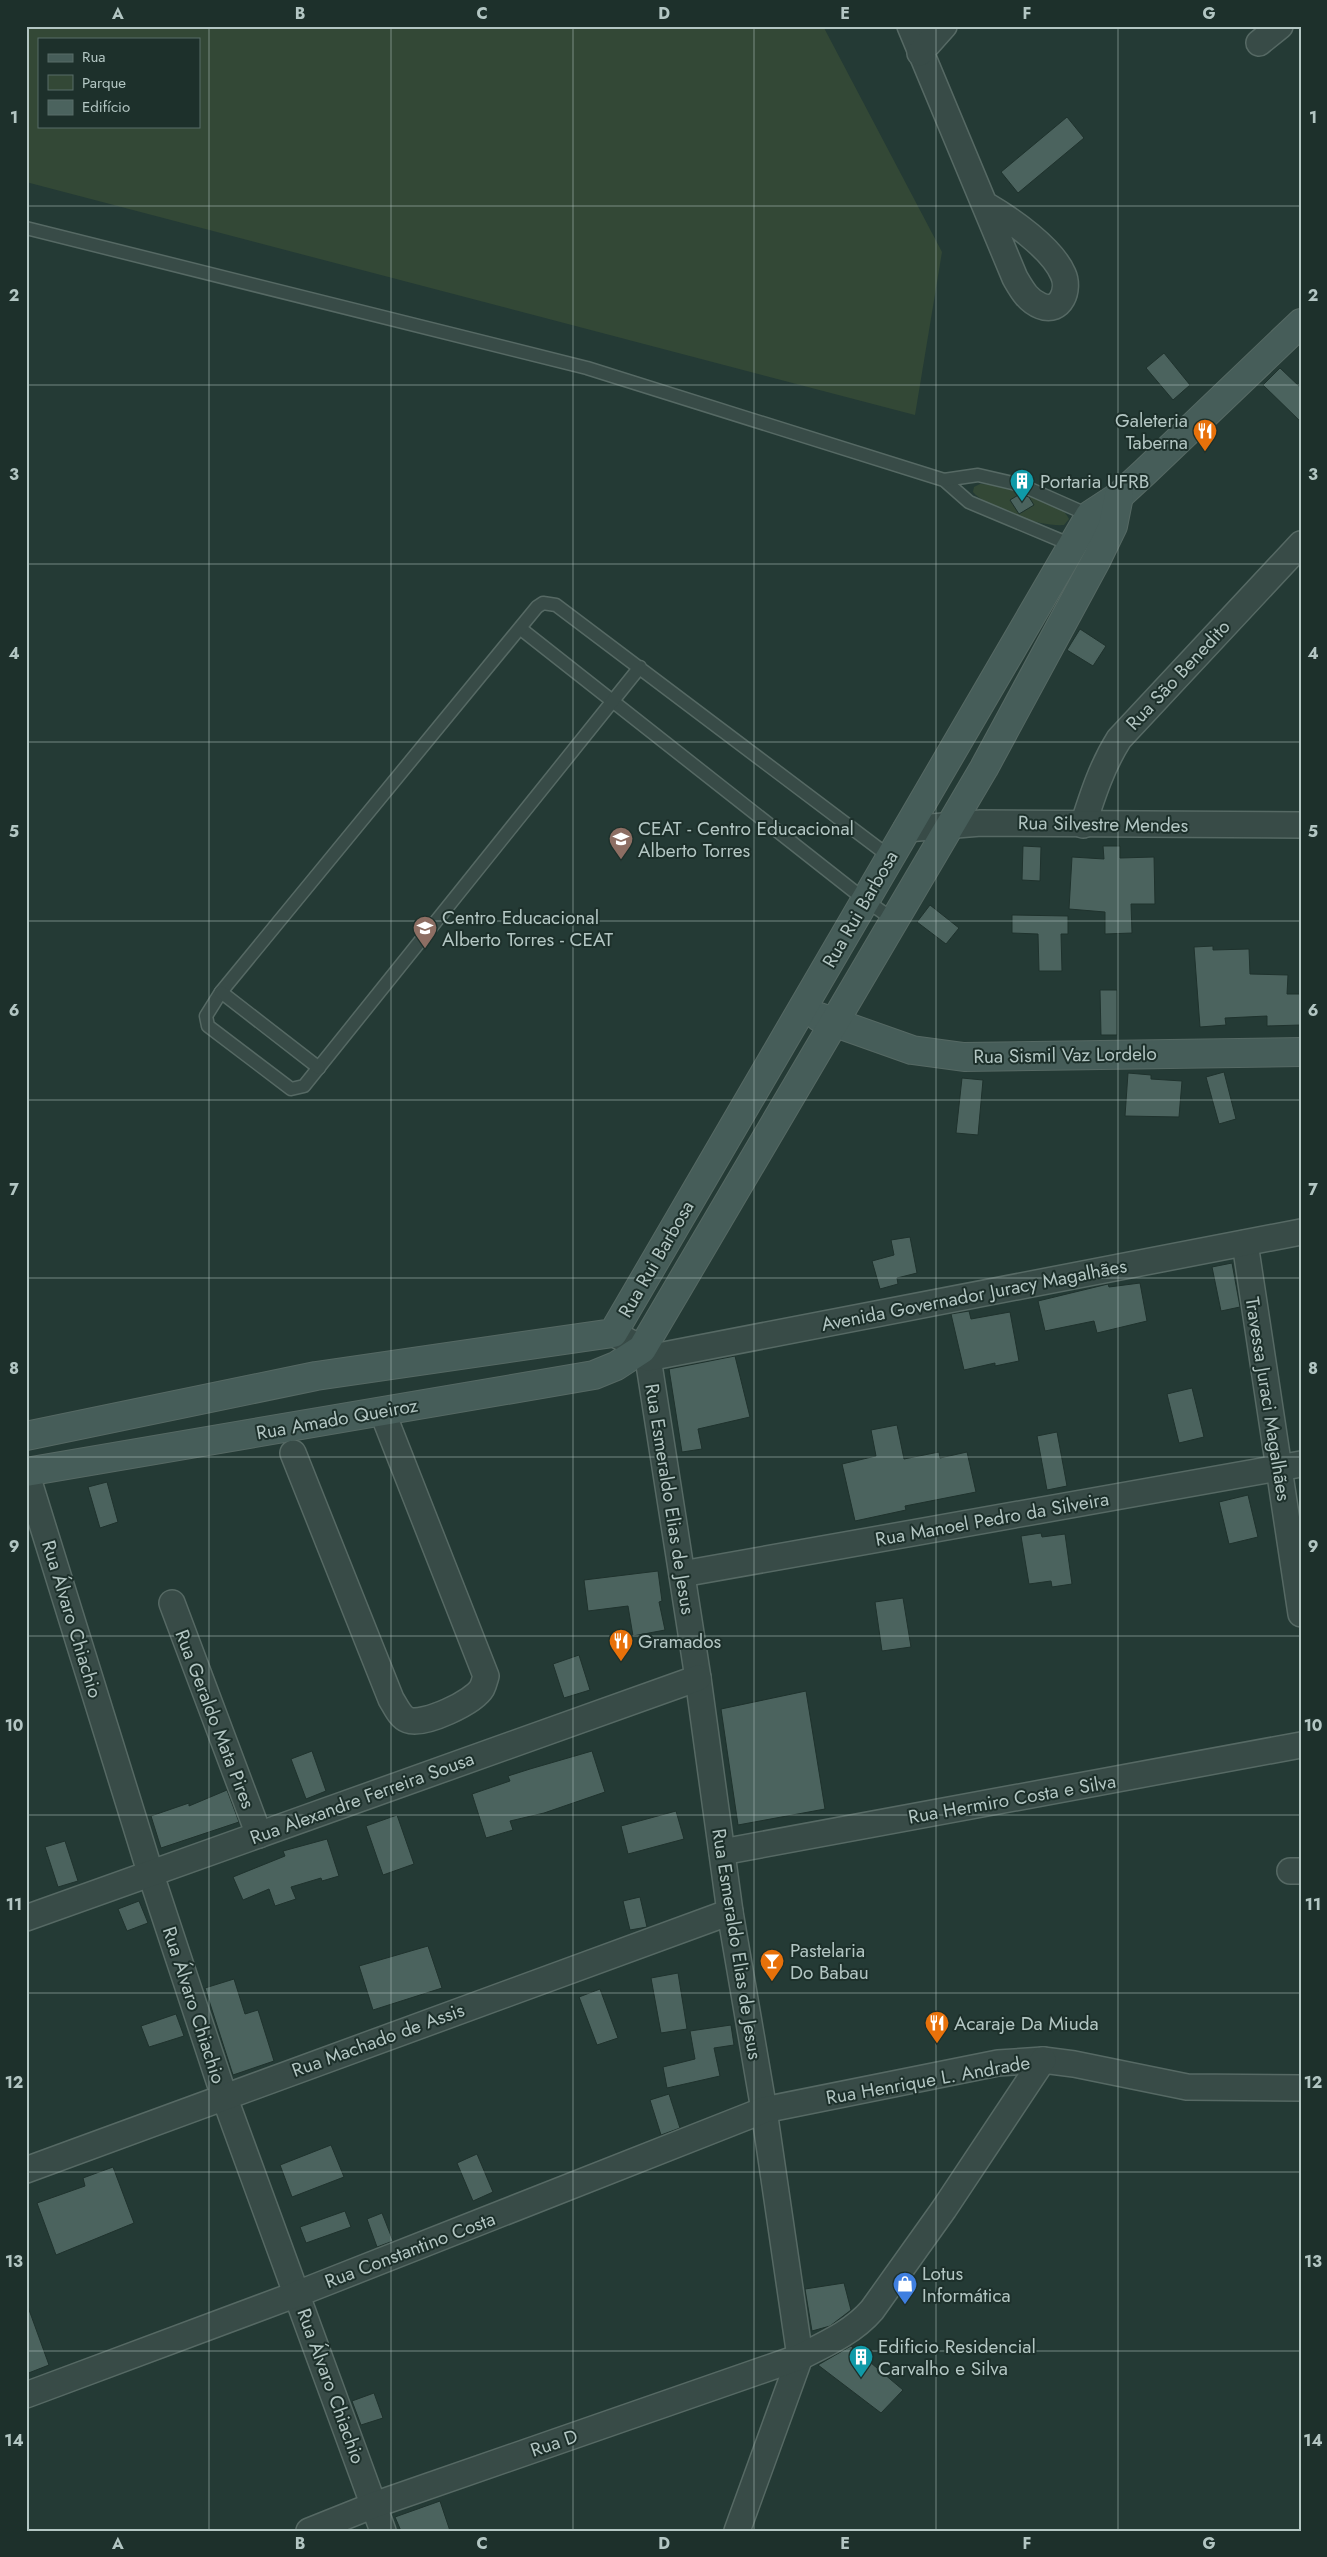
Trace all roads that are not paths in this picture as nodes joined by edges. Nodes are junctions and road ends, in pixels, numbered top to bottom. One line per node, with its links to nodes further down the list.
1 (910, 26): 5 (street)
2 (944, 26): 5 (street)
3 (1280, 26): 4 (street)
4 (1259, 43)
5 (920, 53): 6 (street)
6 (986, 205)
7 (26, 228): 9 (lane)
8 (1301, 323): 10 (street, Rua Rui Barbosa)
9 (944, 480): 10 (lane); 12 (lane)
10 (1102, 521): 12 (street, Rua Rui Barbosa); 13 (street, Rua Rui Barbosa)
11 (1301, 544): 18 (street, Rua São Benedito)
12 (1073, 546): 13 (lane); 20 (street, Rua Rui Barbosa)
13 (1097, 559): 17 (street, Rua Rui Barbosa)
14 (521, 629): 15 (lane); 16 (lane); 24 (lane)
15 (640, 667): 16 (lane); 21 (lane)
16 (612, 700): 22 (lane); 28 (lane)
17 (951, 824): 18 (street, Rua Silvestre Mendes); 20 (street, Rua Silvestre Mendes); 23 (street, Rua Rui Barbosa)
18 (1083, 825): 19 (street, Rua Silvestre Mendes)
19 (1301, 826)
20 (906, 829): 21 (street, Rua Rui Barbosa)
21 (890, 857): 22 (street, Rua Rui Barbosa)
22 (865, 900): 23 (lane); 25 (street, Rua Rui Barbosa)
23 (894, 920): 26 (street, Rua Rui Barbosa)
24 (221, 992): 28 (lane); 28 (lane)
25 (802, 1009): 26 (street, Rua Sismil Vaz Lordelo); 31 (street, Rua Rui Barbosa)
26 (834, 1024): 27 (street, Rua Sismil Vaz Lordelo); 32 (street, Rua Rui Barbosa)
27 (1301, 1052)
28 (319, 1068)
29 (1301, 1232): 30 (street, Avenida Governador Juracy Magalhães)
30 (1245, 1243): 32 (street, Avenida Governador Juracy Magalhães); 36 (street, Travessa Juraci Magalhães)
31 (613, 1333): 32 (street); 34 (street)
32 (645, 1353): 33 (street, Rua Amado Queiroz); 38 (street, Rua Esmeraldo Elias de Jesus)
33 (382, 1411): 35 (street); 37 (street, Rua Amado Queiroz)
34 (26, 1436)
35 (293, 1452)
36 (1290, 1466): 38 (street, Rua Manoel Pedro da Silveira); 40 (street, Travessa Juraci Magalhães)
37 (26, 1472): 45 (street, Rua Álvaro Chiachio)
38 (682, 1574): 41 (street, Rua Esmeraldo Elias de Jesus)
39 (172, 1603): 43 (street, Rua Geraldo Mata Pires)
40 (1301, 1614)
41 (698, 1678): 43 (street, Rua Alexandre Ferreira Sousa); 44 (street, Rua Esmeraldo Elias de Jesus)
42 (1301, 1745): 44 (street, Rua Hermiro Costa e Silva)
43 (259, 1835): 45 (street, Rua Alexandre Ferreira Sousa)
44 (722, 1852): 46 (street, Rua Esmeraldo Elias de Jesus)
45 (150, 1875): 47 (street, Rua Alexandre Ferreira Sousa); 50 (street, Rua Álvaro Chiachio)
46 (730, 1912): 50 (street, Rua Machado de Assis); 51 (street, Rua Esmeraldo Elias de Jesus)
47 (26, 1918)
48 (1043, 2060): 49 (street, Rua Henrique L. Andrade); 51 (street, Rua Henrique L. Andrade); 54 (street, Rua D)
49 (1301, 2088)
50 (224, 2096): 52 (street, Rua Machado de Assis); 53 (street, Rua Álvaro Chiachio)
51 (764, 2110): 53 (street, Rua Constantino Costa); 54 (street, Rua Esmeraldo Elias de Jesus)
52 (26, 2170)
53 (297, 2294): 55 (street, Rua Constantino Costa); 56 (street, Rua Álvaro Chiachio)
54 (800, 2358): 56 (street, Rua D); 59 (street, Rua Esmeraldo Elias de Jesus)
55 (26, 2395)
56 (374, 2506): 57 (street, Rua D); 58 (street, Rua Álvaro Chiachio)
57 (309, 2531)
58 (383, 2531)
59 (737, 2531)

